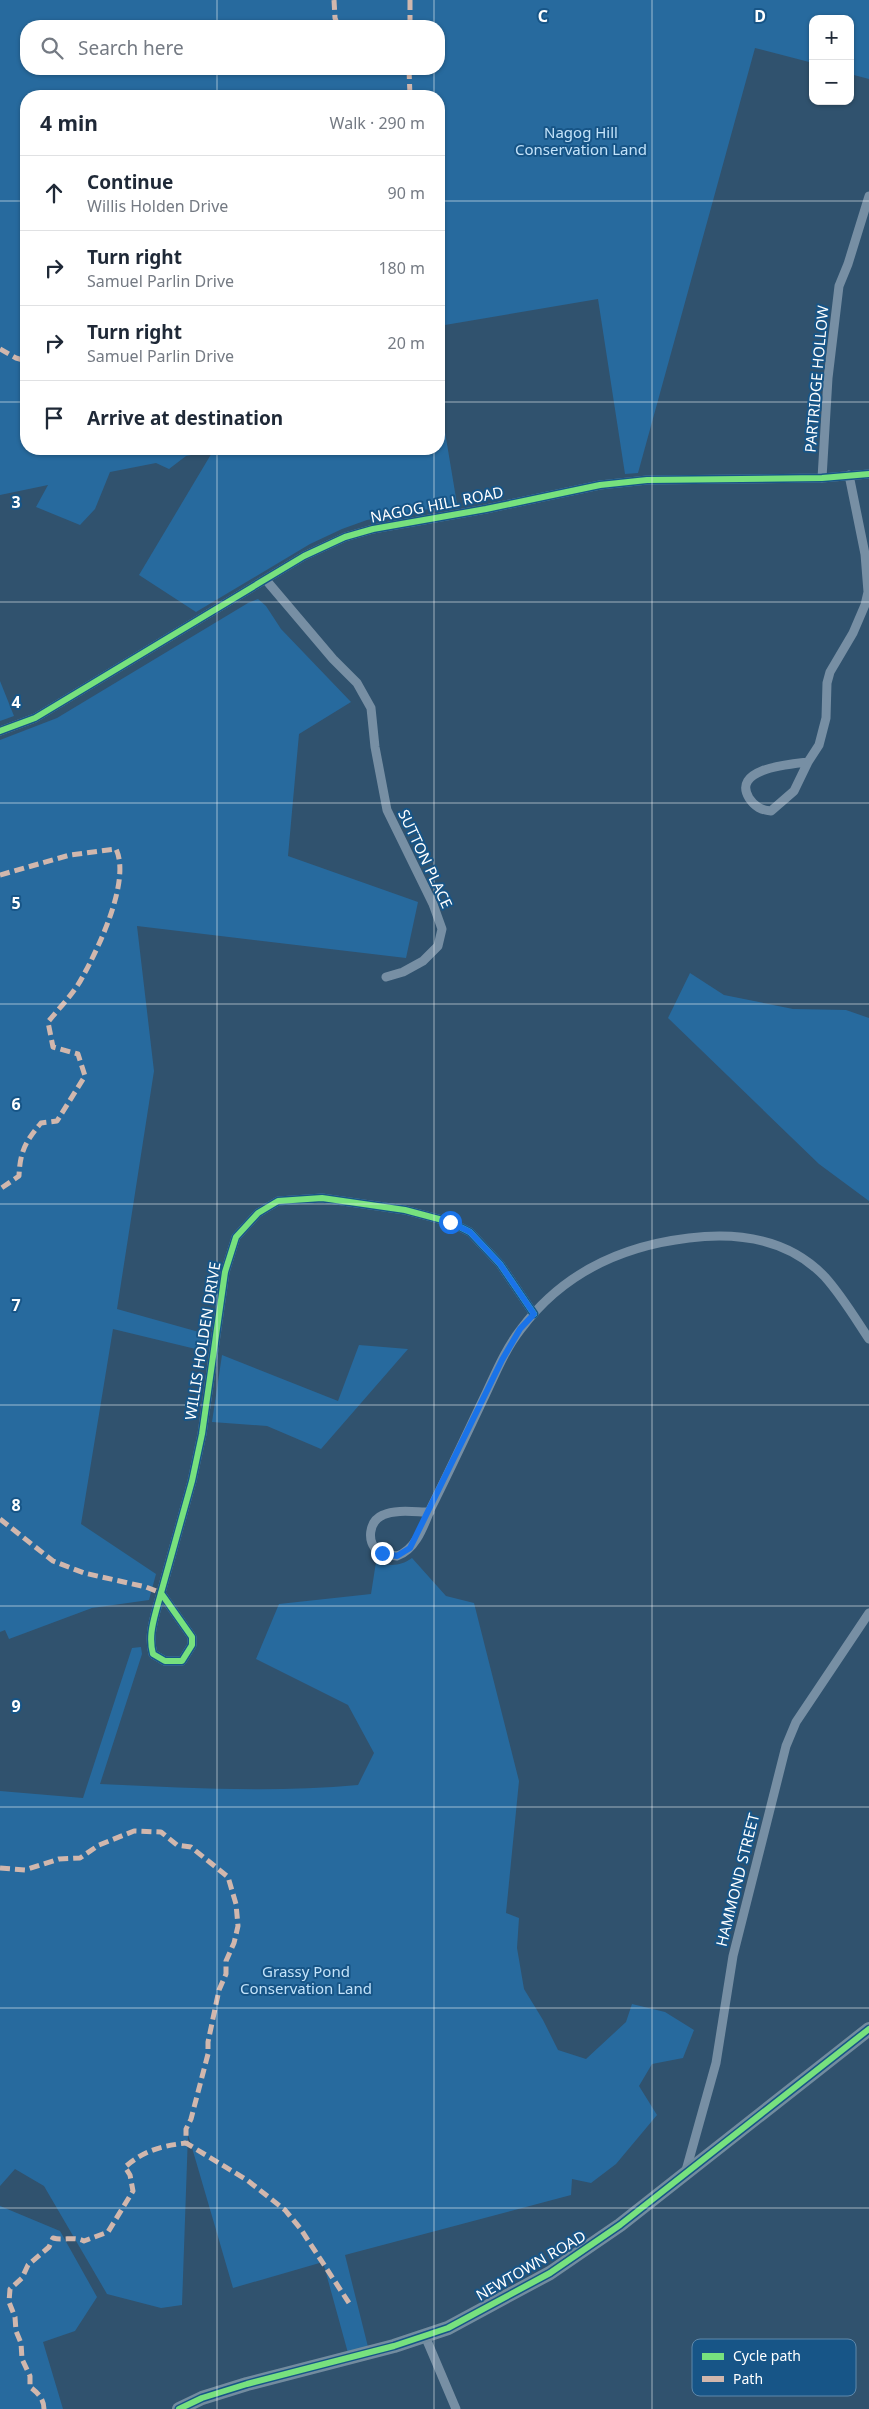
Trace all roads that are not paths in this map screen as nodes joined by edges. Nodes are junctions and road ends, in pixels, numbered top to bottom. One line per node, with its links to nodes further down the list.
1 (869, 196): 4 (street, PARTRIDGE HOLLOW)
2 (869, 474): 3 (street, NAGOG HILL ROAD)
3 (848, 475): 4 (street, NAGOG HILL ROAD); 7 (street)
4 (822, 478): 5 (street, NAGOG HILL ROAD)
5 (266, 580): 6 (street, NAGOG HILL ROAD); 8 (street, SUTTON PLACE)
6 (0, 731)
7 (808, 762): 7 (street)
8 (386, 977)
9 (534, 1314): 10 (street); 11 (street); 12 (street, WILLIS HOLDEN DRIVE)
10 (869, 1339)
11 (430, 1512): 11 (street)
12 (161, 1593): 12 (street, WILLIS HOLDEN DRIVE)
13 (869, 1613): 15 (street, HAMMOND STREET)
14 (869, 2029): 15 (street, NEWTOWN ROAD)
15 (684, 2174): 16 (street, NEWTOWN ROAD)
16 (424, 2336): 17 (street, NEWTOWN ROAD); 18 (street)
17 (179, 2409)
18 (456, 2409)

